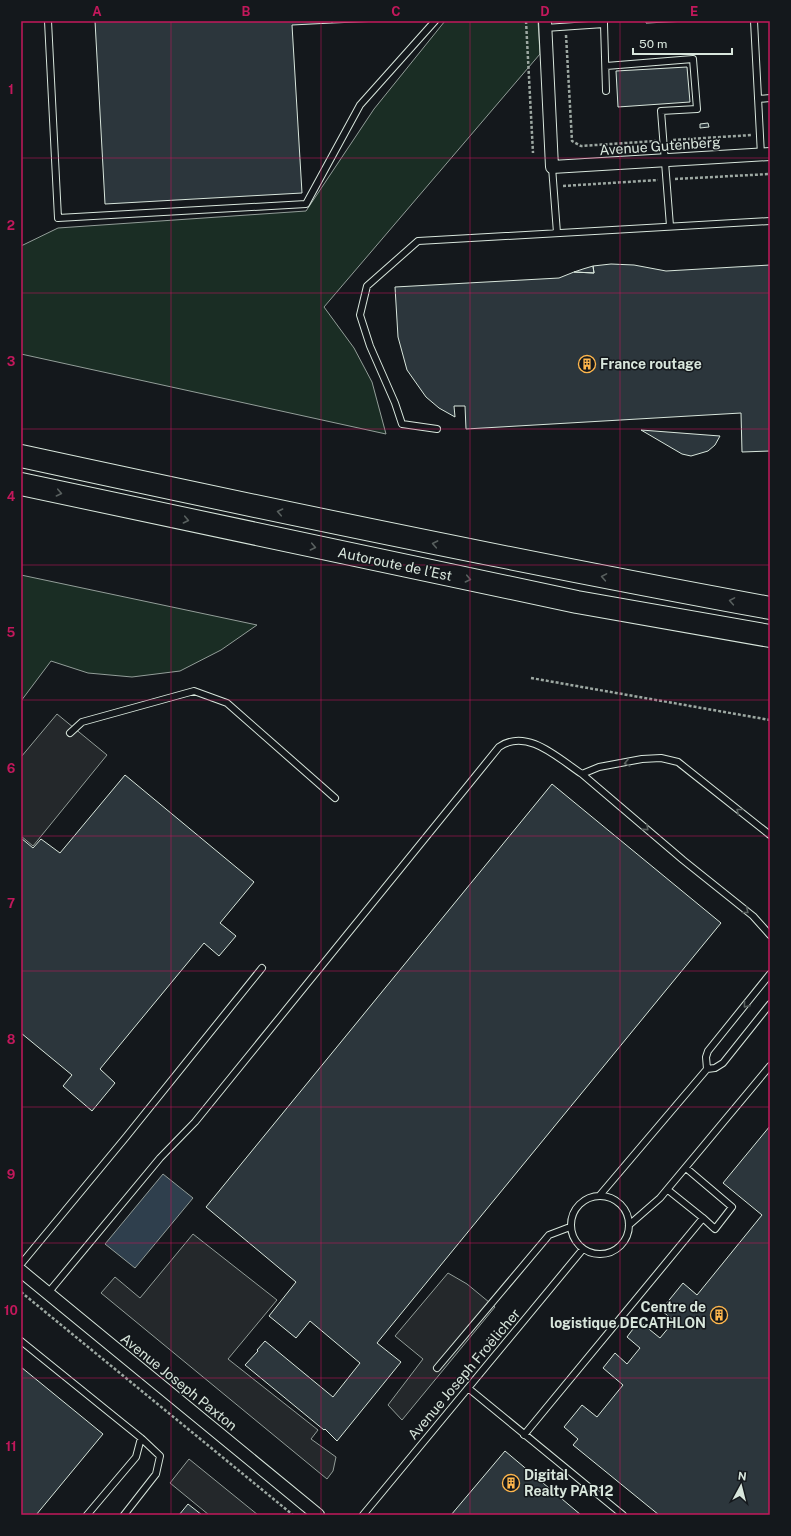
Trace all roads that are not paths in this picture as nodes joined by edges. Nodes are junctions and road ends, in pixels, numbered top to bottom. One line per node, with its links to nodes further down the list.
1 (48, 21): 2 (lane)
2 (435, 21)
3 (754, 21): 9 (lane)
4 (604, 23): 5 (lane); 6 (lane)
5 (545, 25): 12 (street)
6 (606, 66): 7 (lane); 11 (lane)
7 (606, 90)
8 (770, 98): 9 (lane)
9 (758, 99): 10 (lane)
10 (766, 154): 11 (street, Avenue Gutenberg)
11 (665, 161): 12 (street, Avenue Gutenberg); 14 (lane)
12 (552, 168): 15 (lane)
13 (770, 221): 14 (lane)
14 (670, 226): 15 (lane)
15 (557, 233): 16 (lane)
16 (437, 429)
17 (21, 456): 19 (highway, Autoroute de l’Est, one-way to 17)
18 (21, 484): 20 (highway, Autoroute de l’Est, one-way to 20)
19 (770, 608)
20 (770, 636)
21 (70, 733): 23 (lane)
22 (582, 774): 24 (lane, one-way to 22); 25 (lane, one-way to 25); 40 (lane)
23 (335, 798)
24 (770, 835)
25 (770, 935)
26 (262, 968): 38 (lane)
27 (770, 974): 30 (lane, one-way to 30)
28 (770, 1004): 30 (lane)
29 (770, 1066): 31 (lane)
30 (706, 1069): 33 (lane)
31 (686, 1168): 32 (lane); 34 (lane)
32 (668, 1190): 34 (lane); 35 (lane)
33 (600, 1195): 35 (lane); 36 (lane)
34 (703, 1218): 44 (lane)
35 (629, 1225): 37 (lane)
36 (570, 1227): 37 (lane); 42 (lane)
37 (583, 1249): 43 (lane, Avenue Joseph Froëlicher)
38 (21, 1264)
39 (21, 1271): 40 (street, Avenue Joseph Paxton)
40 (48, 1294): 48 (street, Avenue Joseph Paxton)
41 (21, 1341): 45 (lane)
42 (437, 1368)
43 (468, 1388): 44 (lane); 49 (lane, Avenue Joseph Froëlicher)
44 (524, 1435): 50 (lane)
45 (140, 1438): 46 (lane); 47 (lane)
46 (86, 1515)
47 (124, 1515)
48 (318, 1515)
49 (363, 1515)
50 (623, 1515)

